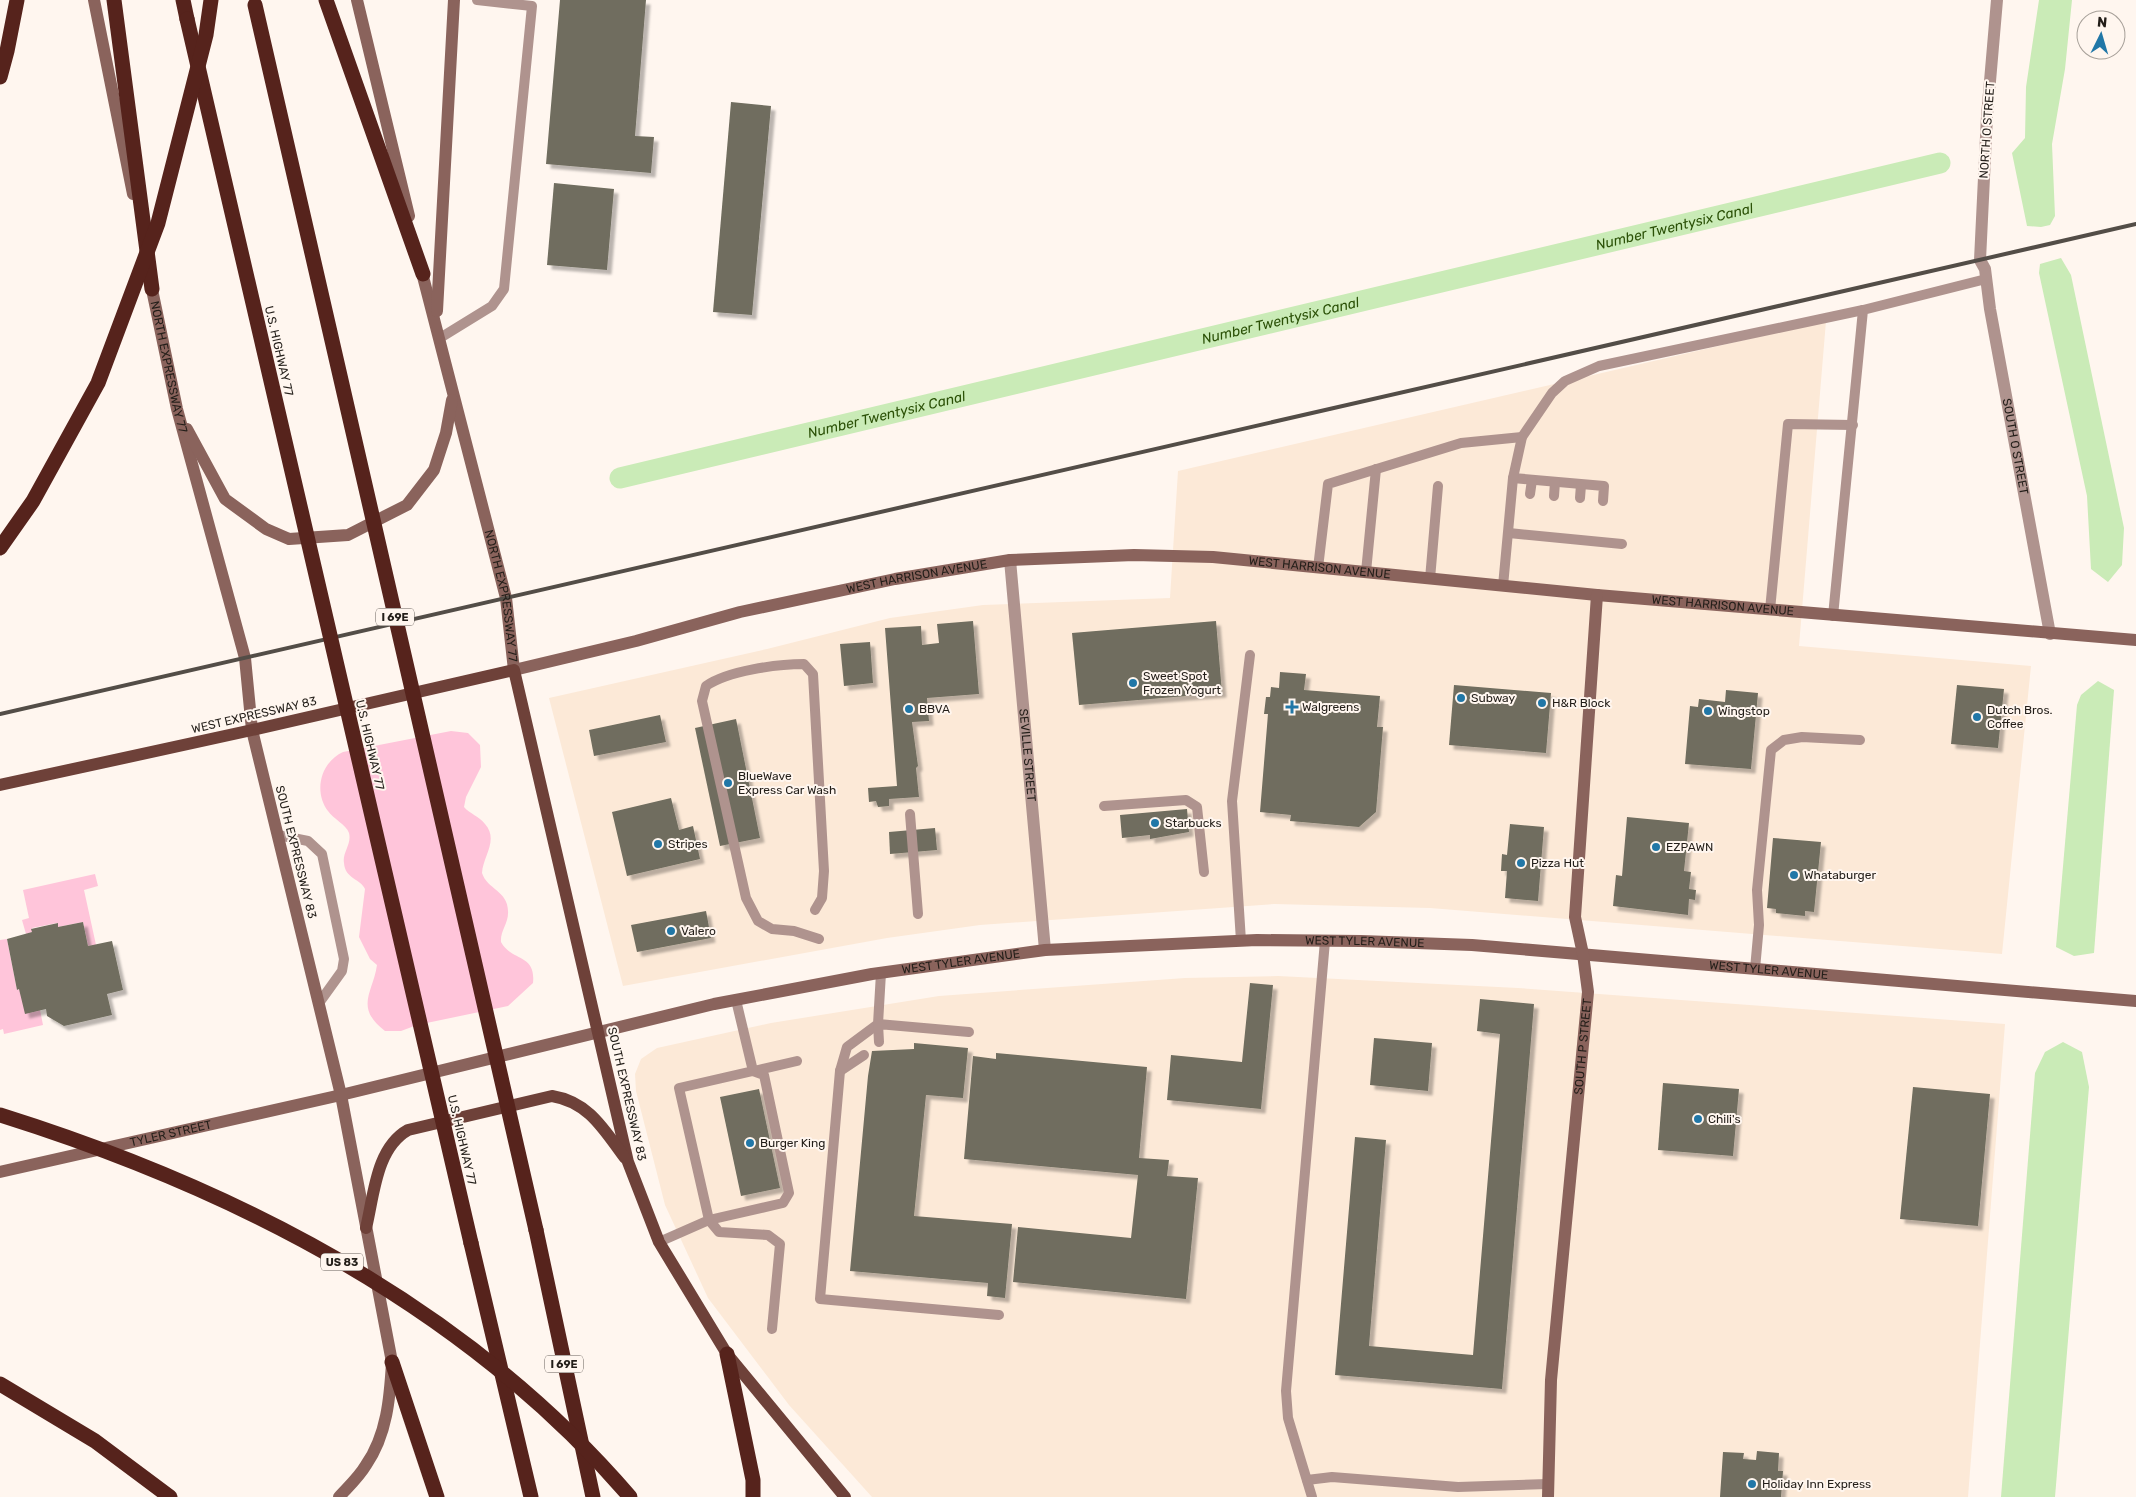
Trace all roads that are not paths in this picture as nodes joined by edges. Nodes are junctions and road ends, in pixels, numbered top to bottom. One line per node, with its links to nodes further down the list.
1 (17, 0): 13 (highway)
2 (94, 0): 17 (main road, NORTH EXPRESSWAY 77)
3 (114, 0): 17 (highway)
4 (183, 0): 100 (highway, U.S. HIGHWAY 77, bridge)
5 (212, 0): 43 (highway, bridge)
6 (326, 0): 15 (highway)
7 (357, 0): 15 (main road, NORTH EXPRESSWAY 77)
8 (454, 0): 19 (main road)
9 (477, 0): 12 (lane)
10 (1997, 0): 14 (street, NORTH O STREET)
11 (254, 2): 101 (highway, I 69E, bridge)
12 (532, 3): 20 (lane)
13 (0, 77)
14 (1980, 260): 16 (street, SOUTH O STREET)
15 (423, 274): 19 (main road, NORTH EXPRESSWAY 77)
16 (1986, 279): 18 (lane); 52 (street, SOUTH O STREET)
17 (152, 288): 22 (main road, NORTH EXPRESSWAY 77)
18 (1863, 310): 23 (lane); 24 (lane)
19 (436, 324): 20 (main road, NORTH EXPRESSWAY 77)
20 (440, 338): 21 (main road, NORTH EXPRESSWAY 77)
21 (453, 395): 22 (main road); 55 (main road, NORTH EXPRESSWAY 77)
22 (177, 409): 56 (main road, NORTH EXPRESSWAY 77)
23 (1853, 425): 50 (lane); 51 (lane)
24 (1522, 438): 25 (lane); 26 (lane)
25 (1376, 469): 45 (lane); 46 (lane)
26 (1513, 478): 27 (lane); 38 (lane)
27 (1532, 480): 28 (lane); 31 (lane)
28 (1555, 482): 29 (lane); 32 (lane)
29 (1581, 485): 33 (lane); 34 (lane)
30 (1438, 486): 47 (lane)
31 (1530, 494)
32 (1554, 496)
33 (1580, 498)
34 (1603, 501)
35 (1528, 523): 39 (lane)
36 (1577, 528): 40 (lane)
37 (1601, 530): 41 (lane)
38 (1509, 533): 39 (lane); 48 (lane)
39 (1527, 535): 40 (lane)
40 (1576, 539): 41 (lane)
41 (1600, 541): 42 (lane)
42 (1622, 544)
43 (0, 548)
44 (1010, 560): 45 (main road, WEST HARRISON AVENUE); 55 (main road, WEST HARRISON AVENUE); 68 (street, SEVILLE STREET)
45 (1318, 568): 46 (main road, WEST HARRISON AVENUE)
46 (1366, 572): 47 (main road, WEST HARRISON AVENUE)
47 (1430, 579): 48 (main road, WEST HARRISON AVENUE)
48 (1503, 586): 49 (main road, WEST HARRISON AVENUE)
49 (1597, 595): 50 (main road, WEST HARRISON AVENUE); 69 (main road, SOUTH P STREET)
50 (1770, 610): 51 (main road, WEST HARRISON AVENUE)
51 (1834, 616): 52 (main road, WEST HARRISON AVENUE)
52 (2050, 634): 53 (main road, WEST HARRISON AVENUE)
53 (2136, 640)
54 (1250, 654): 66 (lane)
55 (514, 670): 56 (main road, WEST EXPRESSWAY 83); 76 (main road, SOUTH EXPRESSWAY 83)
56 (252, 730): 58 (main road, WEST EXPRESSWAY 83); 61 (main road, SOUTH EXPRESSWAY 83)
57 (1860, 740): 70 (lane)
58 (0, 785)
59 (1104, 806): 62 (lane)
60 (910, 814): 64 (lane)
61 (278, 835): 74 (main road, SOUTH EXPRESSWAY 83); 74 (lane)
62 (1204, 872)
63 (814, 910): 65 (lane)
64 (918, 914)
65 (819, 938)
66 (1242, 941): 67 (main road, WEST TYLER AVENUE); 68 (main road, WEST TYLER AVENUE)
67 (1325, 941): 69 (main road, WEST TYLER AVENUE); 95 (lane)
68 (1045, 950): 71 (main road, WEST TYLER AVENUE)
69 (1583, 954): 70 (main road, WEST TYLER AVENUE); 96 (main road, SOUTH P STREET)
70 (1755, 969): 73 (main road, WEST TYLER AVENUE)
71 (881, 973): 72 (main road, WEST TYLER AVENUE); 75 (lane)
72 (736, 1000): 76 (main road, WEST TYLER AVENUE); 81 (lane)
73 (2136, 1001)
74 (318, 1003): 83 (main road, SOUTH EXPRESSWAY 83)
75 (878, 1024): 77 (lane); 78 (lane); 82 (lane)
76 (598, 1032): 83 (main road, TYLER STREET); 85 (main road, SOUTH EXPRESSWAY 83)
77 (969, 1032)
78 (879, 1042)
79 (864, 1056): 82 (lane)
80 (797, 1061): 81 (lane)
81 (753, 1071): 87 (lane); 87 (lane)
82 (840, 1071): 90 (lane)
83 (341, 1095): 86 (main road, TYLER STREET); 88 (main road, SOUTH EXPRESSWAY 83)
84 (0, 1115): 102 (highway, US 83, bridge)
85 (628, 1162): 88 (main road); 89 (main road, SOUTH EXPRESSWAY 83)
86 (0, 1172)
87 (709, 1220): 89 (lane); 91 (lane)
88 (366, 1228): 93 (main road, SOUTH EXPRESSWAY 83)
89 (658, 1242): 92 (main road, SOUTH EXPRESSWAY 83)
90 (999, 1315)
91 (772, 1329)
92 (728, 1354): 103 (highway); 104 (main road, SOUTH EXPRESSWAY 83)
93 (392, 1362): 98 (main road, SOUTH EXPRESSWAY 83); 99 (highway)
94 (0, 1384): 97 (highway)
95 (1307, 1480): 96 (lane); 105 (lane)
96 (1547, 1491)
97 (170, 1497)
98 (338, 1497)
99 (437, 1497)
100 (531, 1497)
101 (593, 1497)
102 (630, 1497)
103 (753, 1497)
104 (845, 1497)
105 (1312, 1497)

